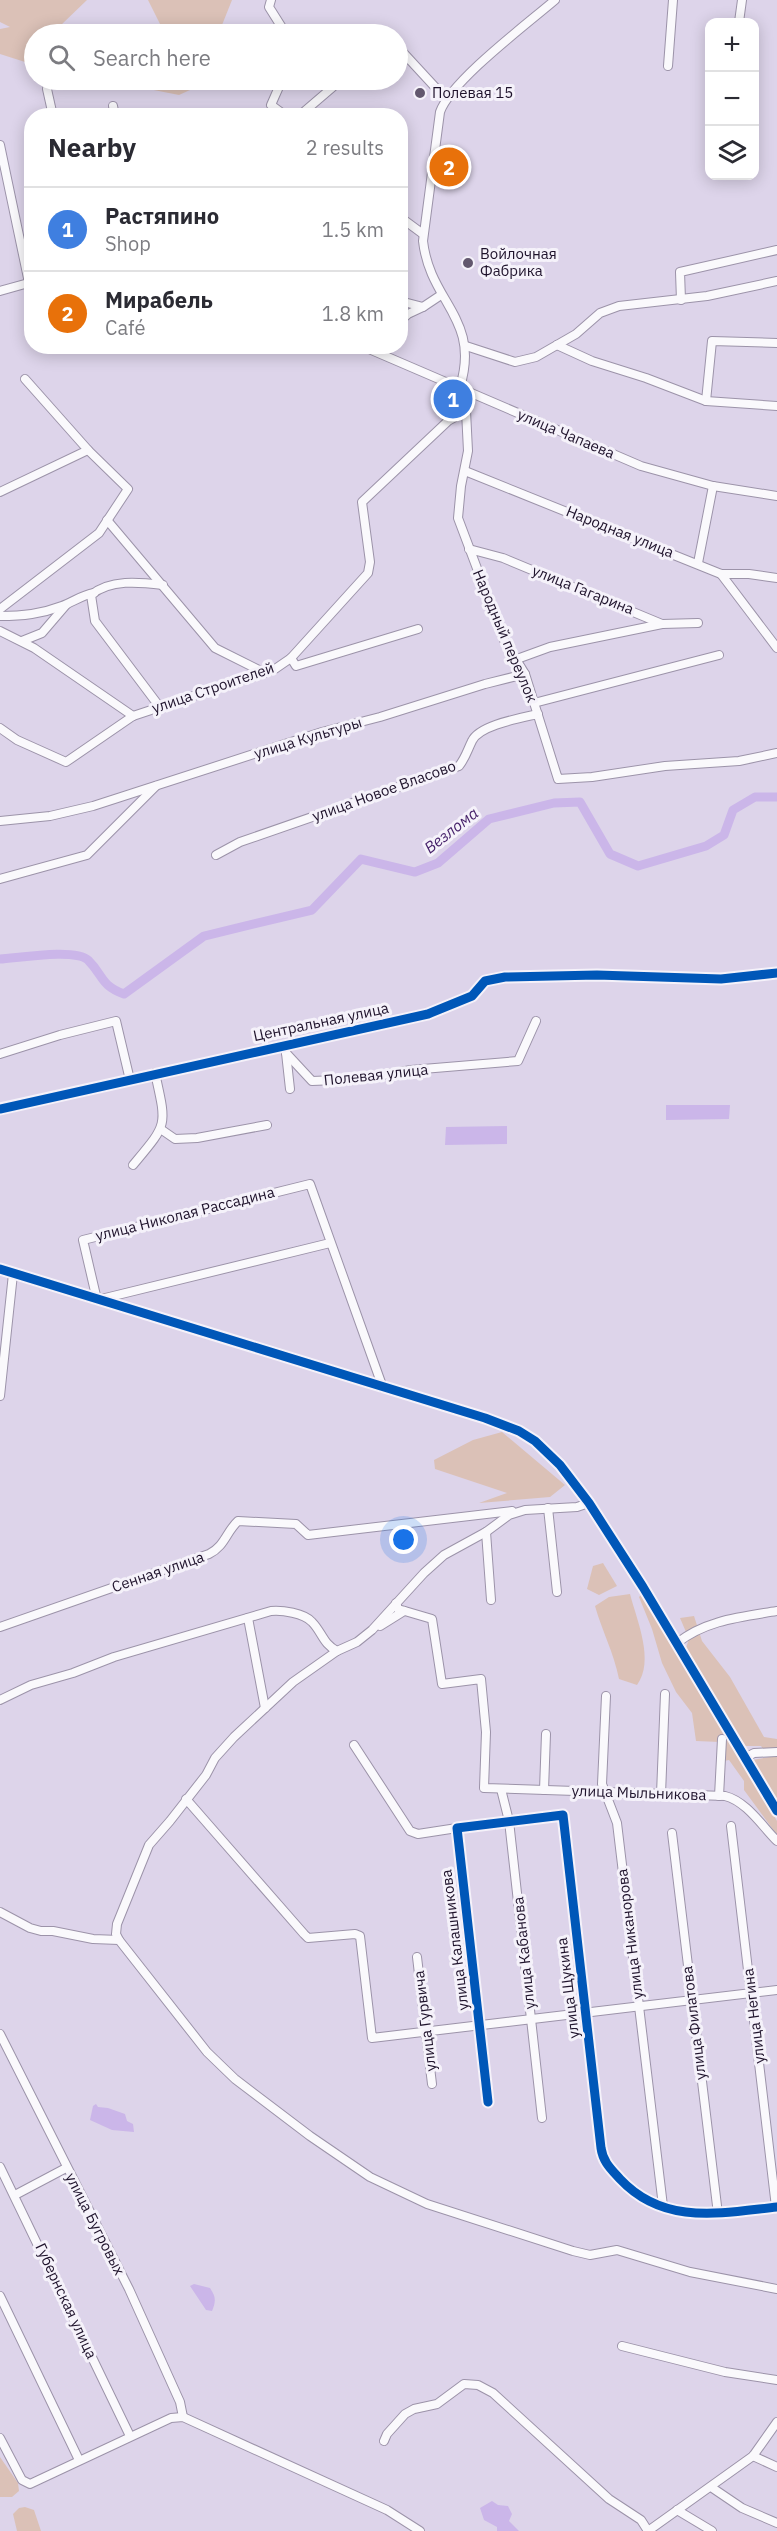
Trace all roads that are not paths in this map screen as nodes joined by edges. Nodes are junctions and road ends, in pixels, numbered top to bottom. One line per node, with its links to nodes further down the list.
1 (271, 0): 6 (street)
2 (555, 0): 12 (street)
3 (673, 0): 8 (street)
4 (742, 0): 5 (street)
5 (740, 18)
6 (280, 24)
7 (408, 58): 12 (street)
8 (668, 66)
9 (47, 90): 13 (street)
10 (278, 90): 14 (street)
11 (329, 90): 15 (street)
12 (446, 99): 18 (street)
13 (51, 108)
14 (275, 108)
15 (308, 108)
16 (0, 145): 20 (street)
17 (408, 223): 18 (street)
18 (423, 234): 24 (street)
19 (777, 250): 25 (street)
20 (24, 255)
21 (777, 281): 25 (street)
22 (24, 284): 23 (street)
23 (0, 291)
24 (441, 295): 27 (street); 31 (street)
25 (681, 300): 30 (street)
26 (408, 303): 27 (street)
27 (423, 307): 28 (street)
28 (408, 314)
29 (777, 343): 35 (street)
30 (557, 345): 31 (street); 35 (street)
31 (466, 346): 34 (street)
32 (380, 354): 34 (street, улица Чапаева)
33 (25, 380): 38 (street)
34 (460, 387): 37 (street, Народный переулок); 40 (street, улица Чапаева)
35 (706, 401): 36 (street)
36 (777, 406)
37 (466, 411): 39 (street, Народный переулок); 61 (street, улица Строителей)
38 (88, 450): 41 (street); 43 (street)
39 (465, 471): 44 (street, Народный переулок); 45 (street, Народная улица)
40 (713, 486): 42 (street, улица Чапаева); 45 (street)
41 (0, 492)
42 (777, 496)
43 (107, 520): 48 (street); 51 (street)
44 (469, 549): 54 (street, улица Гагарина); 62 (street, Народный переулок)
45 (698, 563): 46 (street, Народная улица)
46 (721, 574): 47 (street, Народная улица); 57 (street)
47 (777, 578)
48 (163, 585): 49 (street); 63 (street)
49 (94, 593): 50 (street); 66 (street)
50 (68, 603): 52 (street); 58 (street)
51 (0, 609)
52 (0, 616)
53 (698, 623): 54 (street, улица Гагарина)
54 (662, 624): 62 (street)
55 (418, 629): 61 (street)
56 (0, 631): 58 (street)
57 (774, 640): 59 (street)
58 (22, 641): 68 (street)
59 (777, 648)
60 (719, 654): 65 (street)
61 (291, 658): 63 (street, улица Строителей)
62 (517, 659): 64 (street, Народный переулок)
63 (265, 673): 66 (street, улица Строителей)
64 (525, 674): 65 (street, Народный переулок); 71 (street, улица Культуры)
65 (534, 703): 67 (street, Народный переулок)
66 (159, 706): 68 (street, улица Строителей)
67 (538, 714): 70 (street, Народный переулок); 73 (street, улица Новое Власово)
68 (133, 716): 69 (street, улица Строителей)
69 (0, 728)
70 (777, 753)
71 (157, 785): 72 (street, улица Культуры); 74 (street)
72 (0, 821)
73 (216, 855)
74 (0, 879)
75 (777, 973): 77 (street, Центральная улица)
76 (536, 1022): 77 (street, Полевая улица)
77 (284, 1050): 79 (street, Центральная улица); 81 (street)
78 (0, 1054): 80 (street)
79 (155, 1073): 80 (street, Центральная улица); 84 (street)
80 (130, 1080): 82 (street, Центральная улица)
81 (290, 1089)
82 (0, 1108)
83 (267, 1125): 84 (street)
84 (162, 1130): 85 (street)
85 (133, 1165)
86 (330, 1243): 86 (street, улица Николая Рассадина); 89 (street, улица Николая Рассадина)
87 (0, 1269): 88 (street)
88 (14, 1274): 89 (street); 90 (street)
89 (383, 1388): 91 (street)
90 (0, 1396)
91 (589, 1503): 92 (street); 103 (street)
92 (548, 1508): 93 (street); 95 (street)
93 (517, 1511): 94 (street); 101 (street, Сенная улица)
94 (486, 1532): 96 (street); 97 (street)
95 (557, 1592)
96 (491, 1600)
97 (396, 1604): 98 (street); 102 (street)
98 (404, 1611): 102 (street); 114 (street, улица Мыльникова)
99 (777, 1611): 103 (street)
100 (248, 1618): 104 (street); 107 (street); 108 (street)
101 (0, 1627)
102 (372, 1630): 104 (street)
103 (677, 1643): 113 (street)
104 (337, 1651): 108 (street)
105 (665, 1694): 117 (street)
106 (606, 1696): 116 (street, улица Никанорова)
107 (0, 1700)
108 (265, 1708): 119 (street)
109 (546, 1734): 115 (street)
110 (722, 1739): 118 (street)
111 (354, 1745): 123 (street)
112 (777, 1752): 113 (street)
113 (745, 1758): 120 (street)
114 (501, 1789): 115 (street, улица Мыльникова); 121 (street, улица Кабанова)
115 (544, 1790): 116 (street, улица Мыльникова)
116 (603, 1792): 117 (street, улица Мыльникова); 132 (street, улица Никанорова)
117 (661, 1794): 118 (street, улица Мыльникова)
118 (718, 1796): 125 (street, улица Мыльникова)
119 (186, 1799): 127 (street); 136 (street)
120 (777, 1811)
121 (509, 1821): 123 (street); 133 (street, улица Щукина); 134 (street, улица Кабанова)
122 (731, 1826): 130 (street, улица Негина)
123 (457, 1828): 135 (street, улица Калашникова)
124 (672, 1833): 131 (street, улица Филатова)
125 (777, 1841)
126 (0, 1912): 127 (street)
127 (119, 1940): 147 (street)
128 (417, 1957): 136 (street, улица Гурвича)
129 (777, 1990): 130 (street)
130 (751, 1993): 131 (street); 145 (street, улица Негина)
131 (692, 2000): 132 (street); 146 (street, улица Филатова)
132 (639, 2006): 133 (street); 144 (street, улица Никанорова)
133 (585, 2012): 134 (street); 144 (street, улица Щукина)
134 (531, 2019): 135 (street); 140 (street, улица Кабанова)
135 (480, 2025): 136 (street); 139 (street, улица Калашникова)
136 (427, 2032): 138 (street, улица Гурвича)
137 (0, 2034): 141 (street, улица Бугровых)
138 (432, 2085)
139 (488, 2102)
140 (542, 2118)
141 (66, 2168): 143 (street); 151 (street, улица Бугровых)
142 (0, 2169): 143 (street, Губернская улица)
143 (15, 2195): 153 (street, Губернская улица)
144 (663, 2206): 146 (street)
145 (777, 2207): 146 (street)
146 (718, 2214)
147 (777, 2289)
148 (0, 2296): 157 (street)
149 (622, 2346): 150 (street)
150 (777, 2380)
151 (183, 2417): 153 (street); 162 (street)
152 (777, 2422): 156 (street)
153 (130, 2436): 157 (street)
154 (0, 2438): 157 (street)
155 (384, 2441): 163 (street)
156 (753, 2456): 158 (street); 159 (street)
157 (79, 2460)
158 (777, 2467)
159 (711, 2487): 160 (street); 161 (street)
160 (677, 2510): 163 (street); 164 (street)
161 (777, 2523)
162 (420, 2531)
163 (648, 2531)
164 (712, 2531)

